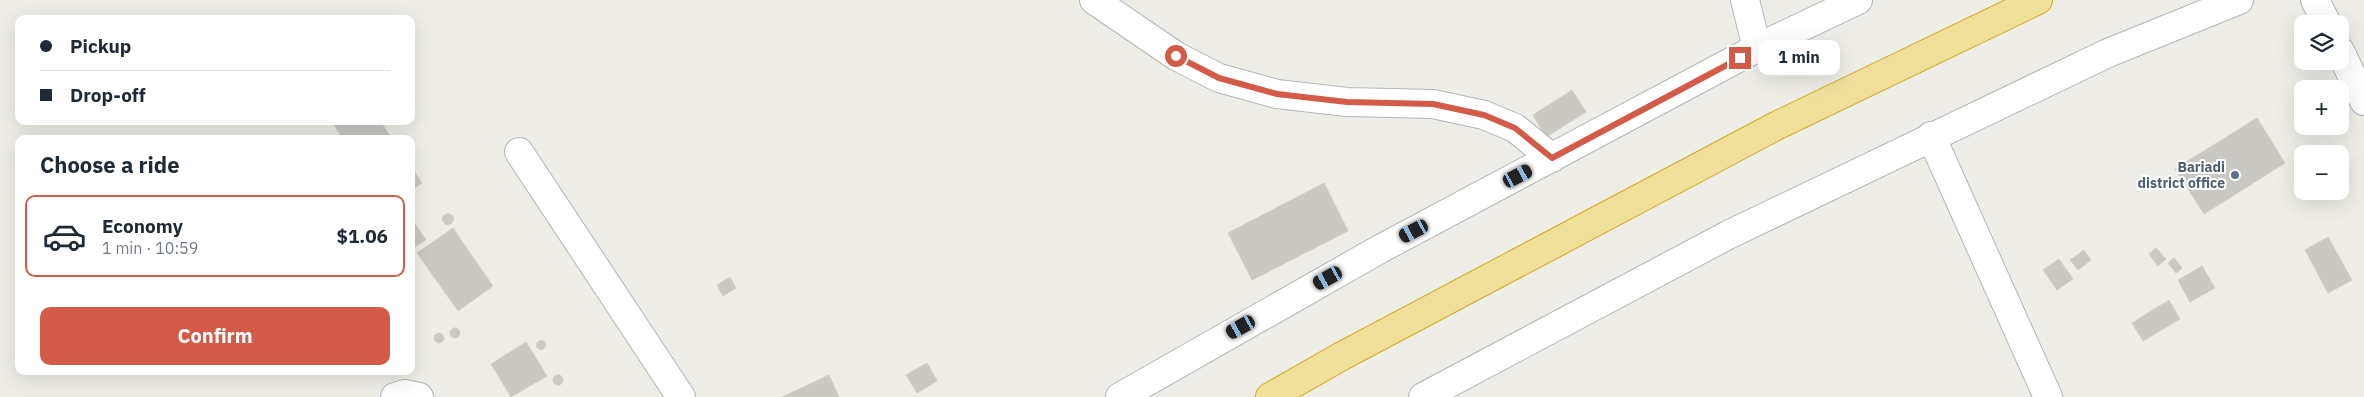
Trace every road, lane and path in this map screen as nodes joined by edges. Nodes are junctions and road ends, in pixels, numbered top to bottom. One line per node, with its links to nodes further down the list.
1 (1094, 0): 13 (street)
2 (1745, 0): 8 (street)
3 (1858, 0): 8 (street)
4 (2038, 0): 18 (highway)
5 (2239, 0): 11 (street)
6 (2315, 0): 7 (street)
7 (2322, 15)
8 (1757, 48): 13 (street)
9 (2349, 69): 10 (street)
10 (2364, 100)
11 (1931, 136): 19 (street); 20 (street)
12 (519, 152): 16 (street)
13 (1552, 158): 17 (street)
14 (395, 397): 15 (street)
15 (419, 397)
16 (681, 397)
17 (1120, 397)
18 (1270, 397)
19 (1423, 397)
20 (2048, 397)

